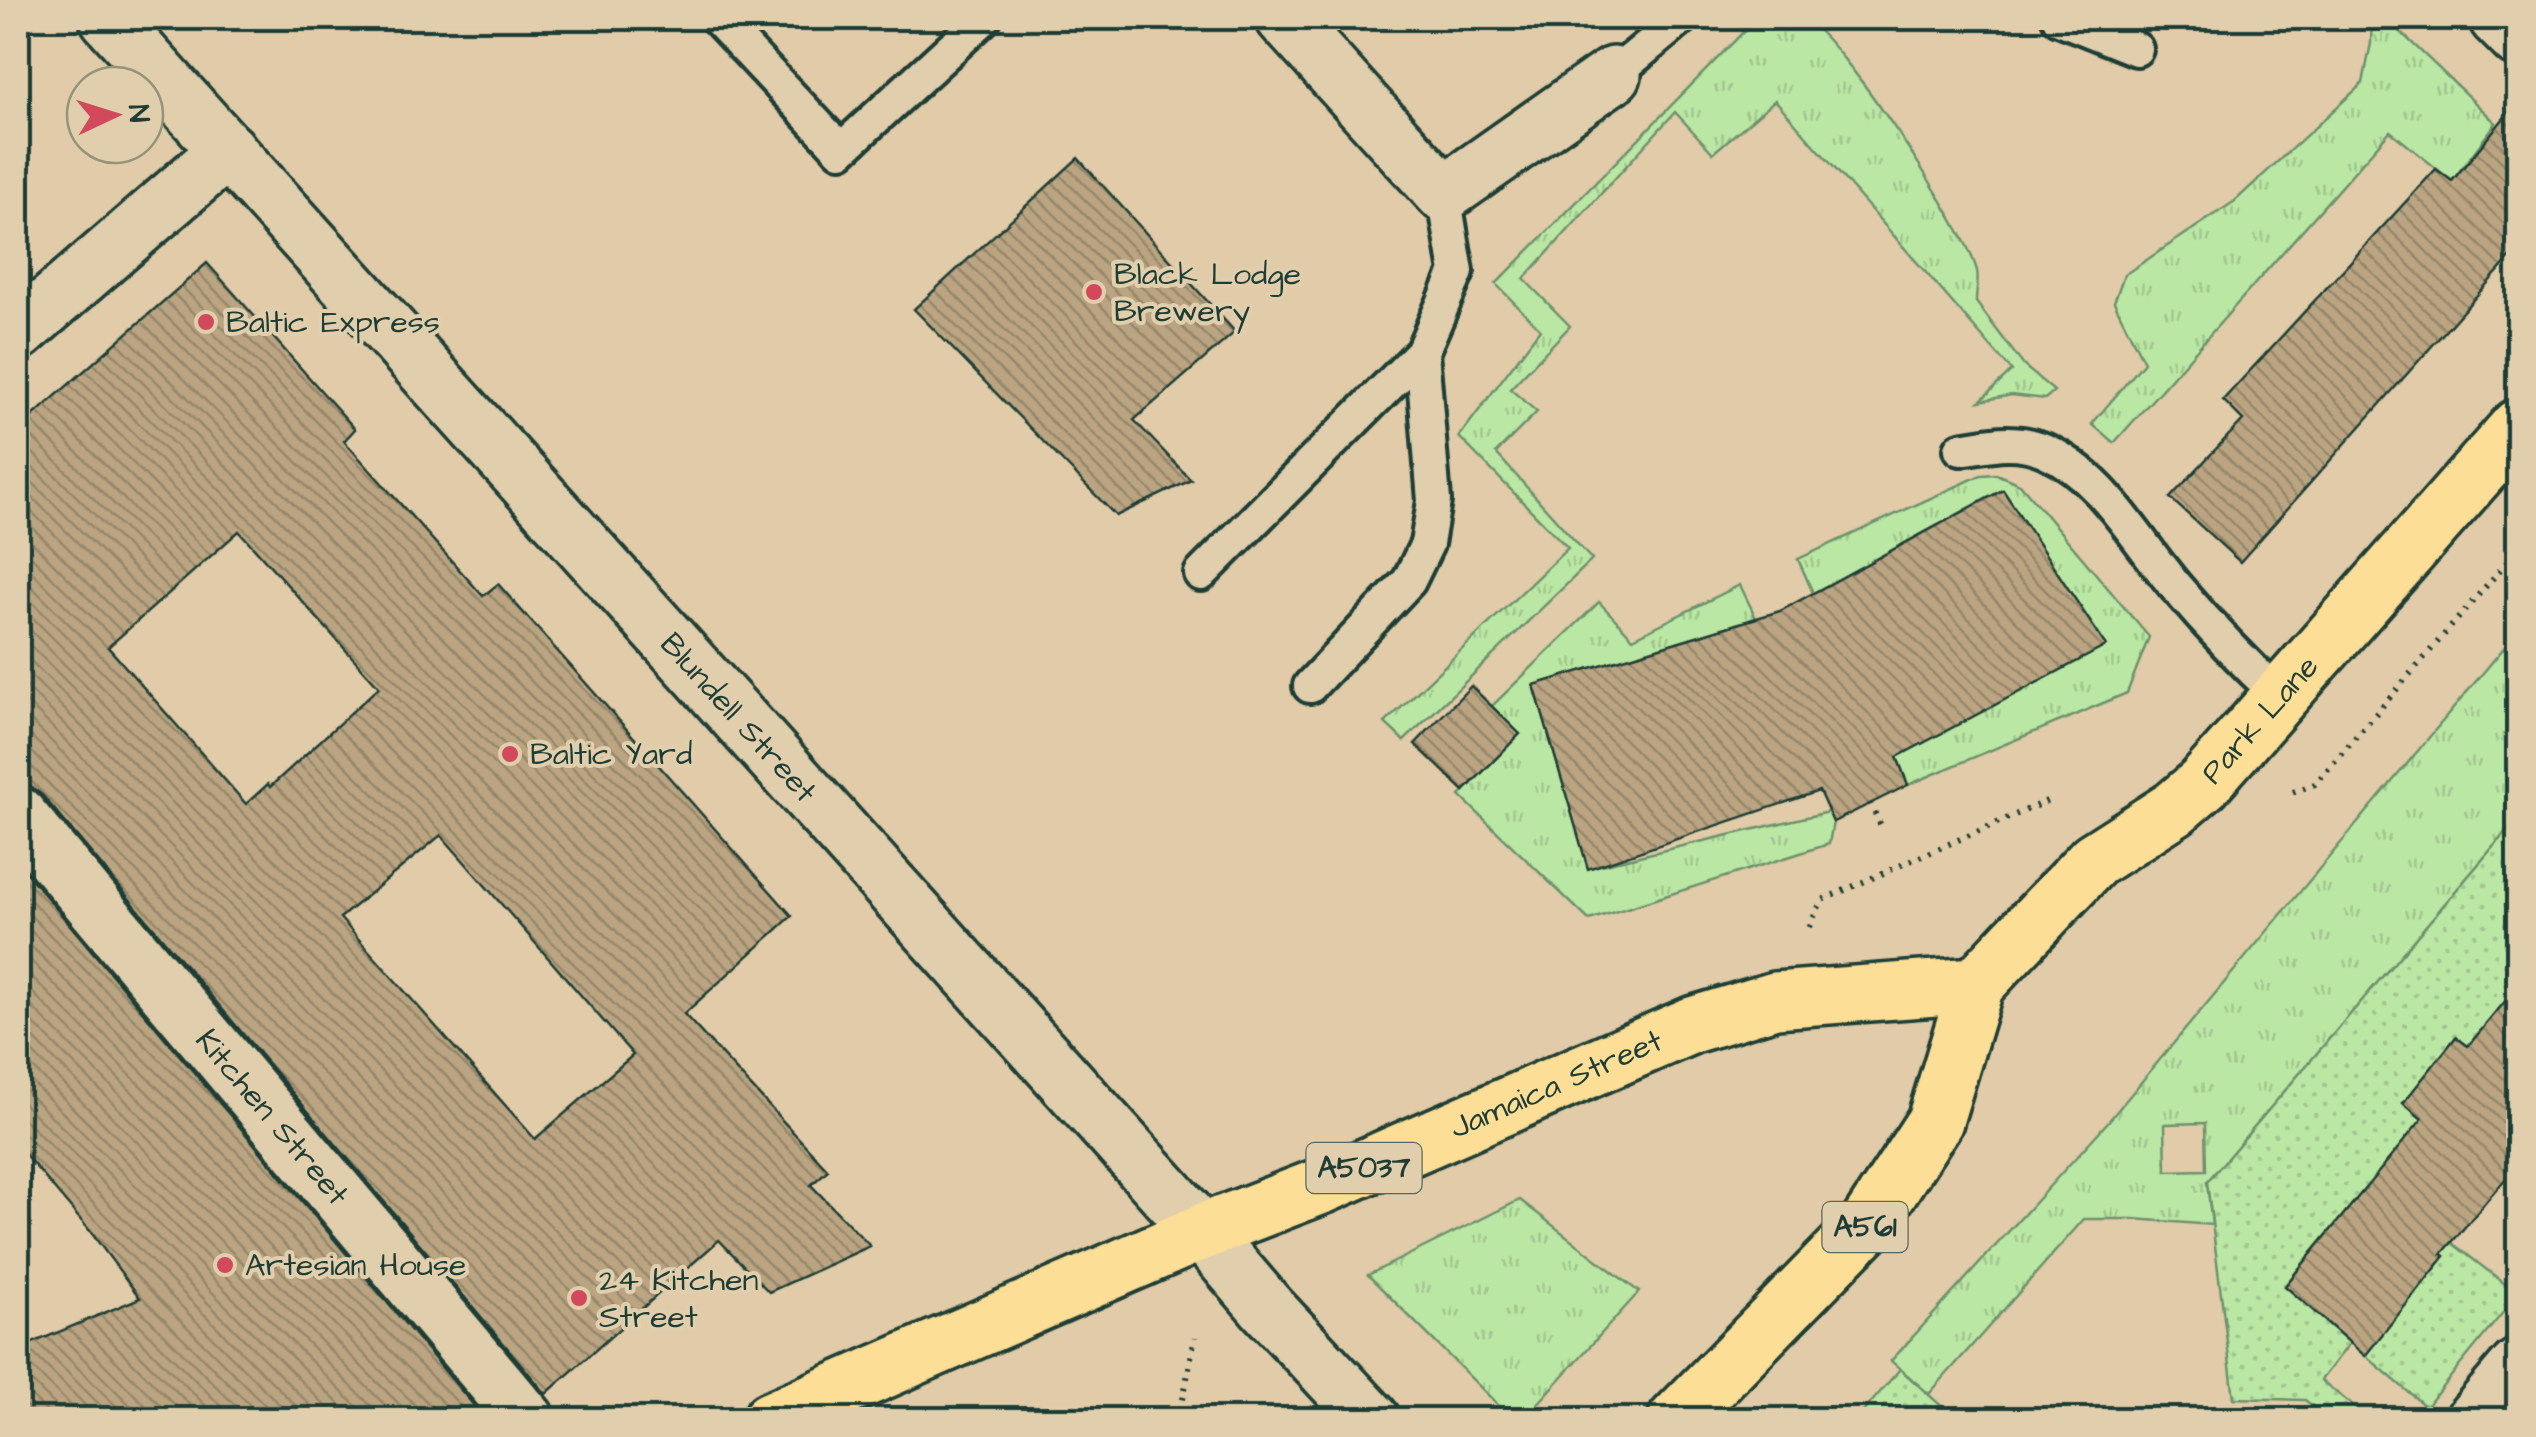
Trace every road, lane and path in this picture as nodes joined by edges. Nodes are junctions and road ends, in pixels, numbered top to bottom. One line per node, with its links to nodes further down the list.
1 (108, 18): 11 (street, Blundell Street)
2 (717, 18): 3 (lane)
3 (984, 18)
4 (1284, 18): 12 (street)
5 (1682, 18): 10 (lane)
6 (2059, 18): 9 (lane)
7 (2498, 18): 8 (street)
8 (2518, 39)
9 (2136, 48)
10 (1613, 74): 12 (street)
11 (228, 150): 13 (street); 26 (street, Blundell Street)
12 (1444, 194): 14 (lane)
13 (18, 332)
14 (1422, 352): 17 (lane); 18 (lane)
15 (2518, 427): 19 (main road, Park Lane)
16 (1962, 450): 19 (lane)
17 (1201, 574)
18 (1310, 686)
19 (2282, 698): 24 (main road, Park Lane)
20 (2054, 798): 25 (path)
21 (1870, 803): 23 (path)
22 (18, 815): 29 (street, Kitchen Street)
23 (1883, 830)
24 (1976, 985): 25 (main road, Jamaica Street / A5037); 33 (main road, A561)
25 (1774, 1000): 26 (main road, Jamaica Street / A5037)
26 (1202, 1232): 30 (main road, Jamaica Street / A5037); 32 (street, Blundell Street)
27 (1196, 1336): 31 (path)
28 (2518, 1367): 34 (street)
29 (527, 1420)
30 (770, 1420)
31 (1179, 1420)
32 (1372, 1420)
33 (1676, 1420)
34 (2474, 1420)

